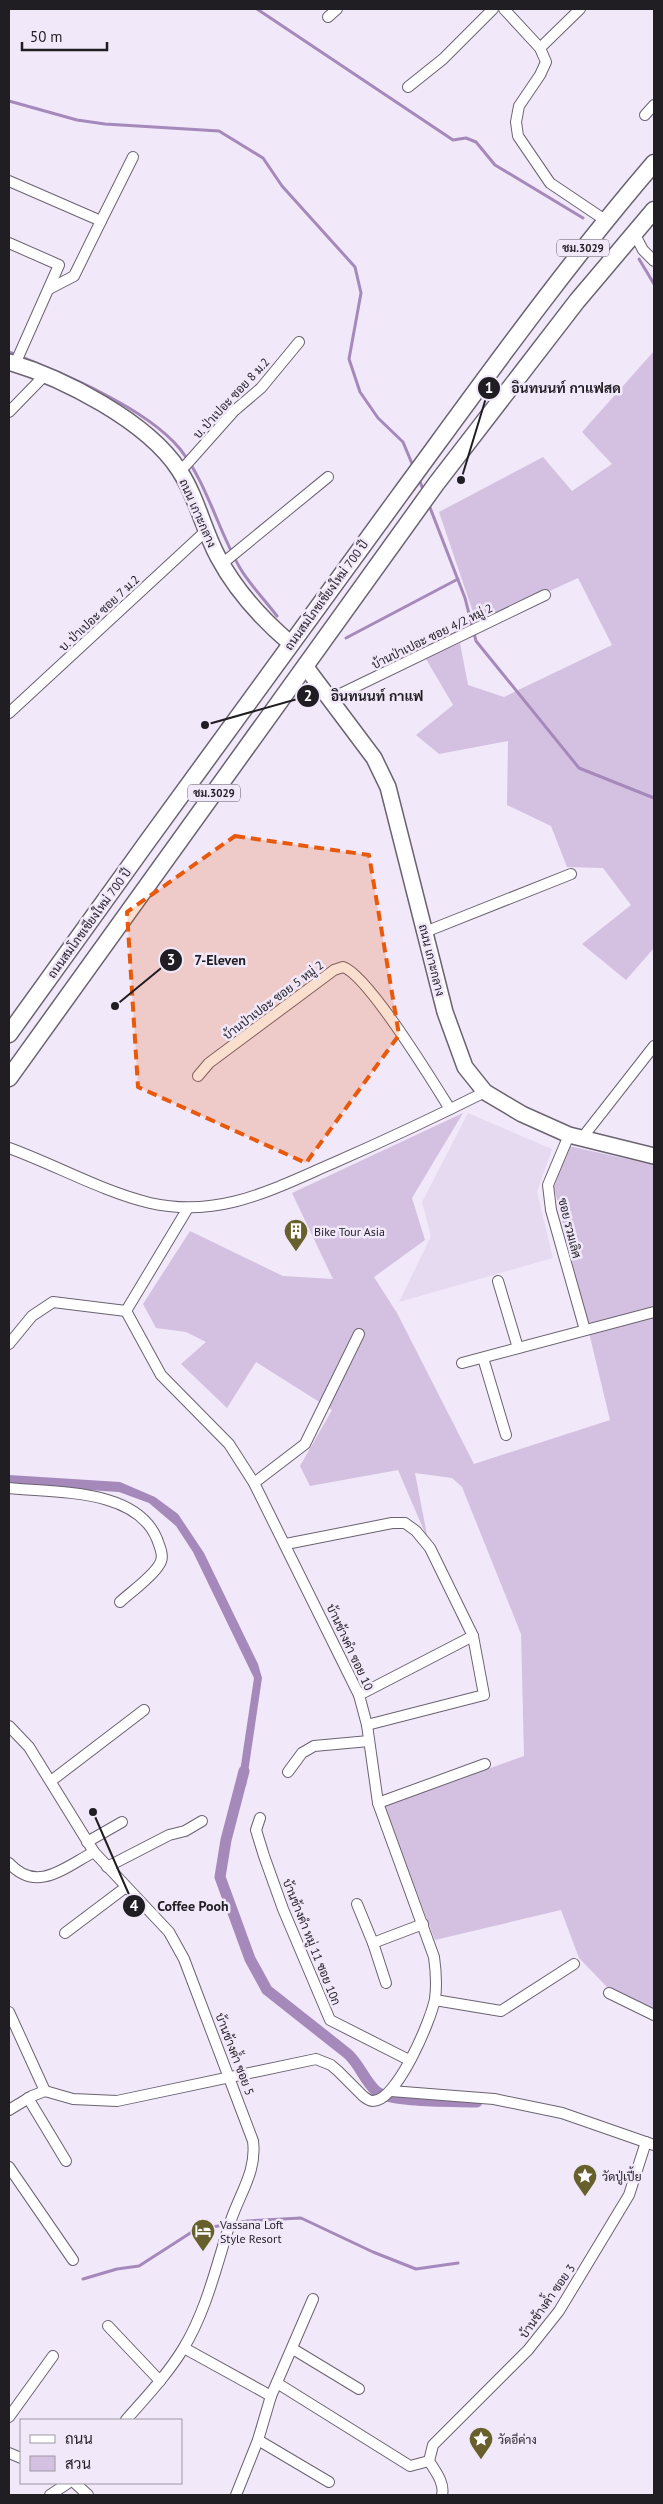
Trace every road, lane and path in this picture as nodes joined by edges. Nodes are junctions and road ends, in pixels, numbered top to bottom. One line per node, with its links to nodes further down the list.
1 (337, 9): 5 (street)
2 (493, 9): 7 (street)
3 (504, 9): 6 (street)
4 (580, 9): 6 (street)
5 (328, 18)
6 (540, 48): 16 (street)
7 (408, 88)
8 (654, 104): 9 (street)
9 (645, 115)
10 (654, 149): 14 (main road)
11 (133, 157): 17 (street)
12 (654, 164): 14 (main road, ถนนสมโภชเชียงใหม่ 700 ปี / ชม.3029)
13 (9, 181): 17 (street)
14 (631, 190): 16 (main road, ถนนสมโภชเชียงใหม่ 700 ปี / ชม.3029)
15 (654, 210): 18 (main road, ถนนสมโภชเชียงใหม่ 700 ปี / ชม.3029)
16 (605, 220): 31 (main road, ถนนสมโภชเชียงใหม่ 700 ปี / ชม.3029)
17 (101, 221): 21 (street)
18 (634, 233): 20 (street); 32 (main road, ถนนสมโภชเชียงใหม่ 700 ปี / ชม.3029)
19 (9, 243): 21 (street)
20 (654, 261)
21 (49, 289): 23 (street)
22 (299, 342): 26 (street, บ. ป่าเปอะ ซอย 8 ม.2)
23 (16, 360): 24 (street, ถนน เกาะกลาง)
24 (45, 375): 25 (street); 26 (street, ถนน เกาะกลาง)
25 (9, 412)
26 (185, 465): 28 (street, ถนน เกาะกลาง)
27 (328, 477): 29 (street)
28 (207, 530): 29 (street, ถนน เกาะกลาง); 34 (street, บ. ป่าเปอะ ซอย 7 ม.2)
29 (223, 563): 31 (street, ถนน เกาะกลาง)
30 (545, 595): 33 (street, บ้านป่าเปอะ ซอย 4/2 หมู่ 2)
31 (290, 644): 37 (main road, ถนนสมโภชเชียงใหม่ 700 ปี / ชม.3029)
32 (305, 666): 33 (street, ถนน เกาะกลาง); 40 (main road, ถนนสมโภชเชียงใหม่ 700 ปี / ชม.3029)
33 (330, 699): 36 (street, ถนน เกาะกลาง)
34 (9, 713)
35 (571, 874): 36 (street)
36 (424, 932): 41 (street, ถนน เกาะกลาง)
37 (9, 1034)
38 (654, 1046): 43 (street, ซอย รวมเลิศ)
39 (198, 1076): 42 (street, บ้านป่าเปอะ ซอย 5 หมู่ 2)
40 (9, 1078)
41 (486, 1092): 42 (street); 43 (street, ถนน เกาะกลาง)
42 (450, 1109): 46 (street)
43 (575, 1136): 45 (street, ถนน เกาะกลาง); 50 (street, ซอย รวมเลิศ)
44 (9, 1148): 46 (street)
45 (654, 1156)
46 (188, 1208): 48 (street)
47 (498, 1281): 53 (street)
48 (126, 1311): 52 (street); 57 (street, บ้านช้างคำ ซอย 10)
49 (654, 1312): 50 (street)
50 (585, 1330): 53 (street)
51 (359, 1334): 57 (street)
52 (9, 1344)
53 (518, 1348): 54 (street)
54 (483, 1358): 55 (street); 56 (street)
55 (462, 1363)
56 (506, 1435)
57 (254, 1483): 59 (street, บ้านช้างคำ ซอย 10)
58 (9, 1488): 60 (street)
59 (286, 1544): 61 (street); 62 (street, บ้านช้างคำ ซอย 10)
60 (120, 1602)
61 (473, 1636): 62 (street); 64 (street)
62 (359, 1694): 64 (street, บ้านช้างคำ ซอย 10)
63 (144, 1710): 69 (street)
64 (367, 1725): 66 (street, บ้านช้างคำ ซอย 10)
65 (9, 1726): 69 (street, บ้านช้างค้ำ ซอย 5)
66 (369, 1741): 68 (street); 70 (street, บ้านช้างคำ ซอย 10)
67 (485, 1764): 70 (street)
68 (288, 1772)
69 (51, 1781): 74 (street, บ้านช้างค้ำ ซอย 5)
70 (378, 1803): 80 (street, บ้านช้างคำ ซอย 10)
71 (260, 1818): 89 (street, บ้านช้างคำ หมู่ 11 ซอย 10ก)
72 (202, 1821): 77 (street)
73 (122, 1822): 74 (street)
74 (87, 1842): 75 (street, บ้านช้างค้ำ ซอย 5)
75 (94, 1852): 76 (street); 77 (street, บ้านช้างค้ำ ซอย 5)
76 (9, 1863)
77 (107, 1866): 78 (street, บ้านช้างค้ำ ซอย 5)
78 (126, 1887): 81 (street); 90 (street, บ้านช้างค้ำ ซอย 5)
79 (357, 1904): 82 (street)
80 (423, 1924): 82 (street); 86 (street, บ้านช้างคำ ซอย 10)
81 (65, 1933)
82 (373, 1943): 84 (street)
83 (574, 1964): 86 (street)
84 (386, 1983)
85 (609, 1993): 88 (street)
86 (435, 2000): 89 (street, บ้านช้างคำ ซอย 10)
87 (9, 2012): 91 (street)
88 (654, 2015)
89 (409, 2060): 92 (street, บ้านช้างคำ ซอย 10)
90 (230, 2079): 91 (street); 92 (street); 101 (street, บ้านช้างค้ำ ซอย 5)
91 (45, 2091): 93 (street)
92 (387, 2094): 95 (street)
93 (28, 2098): 94 (street); 96 (street)
94 (9, 2110)
95 (647, 2146): 111 (street, บ้านช้างค้ำ ซอย 3)
96 (66, 2161)
97 (9, 2167): 98 (street)
98 (73, 2260)
99 (313, 2299): 102 (street)
100 (108, 2326): 104 (street)
101 (184, 2348): 104 (street, บ้านช้างค้ำ ซอย 5); 107 (street)
102 (292, 2349): 105 (street); 106 (street)
103 (53, 2356): 108 (street)
104 (160, 2381): 109 (street, บ้านช้างค้ำ ซอย 5)
105 (277, 2383): 107 (street); 111 (street)
106 (359, 2389)
107 (272, 2396): 110 (street)
108 (9, 2417)
109 (127, 2419)
110 (258, 2440): 112 (street); 117 (street)
111 (429, 2461): 118 (street)
112 (329, 2482)
113 (66, 2484): 115 (street)
114 (76, 2484): 116 (street)
115 (50, 2495)
116 (88, 2495)
117 (236, 2495)
118 (442, 2495)

